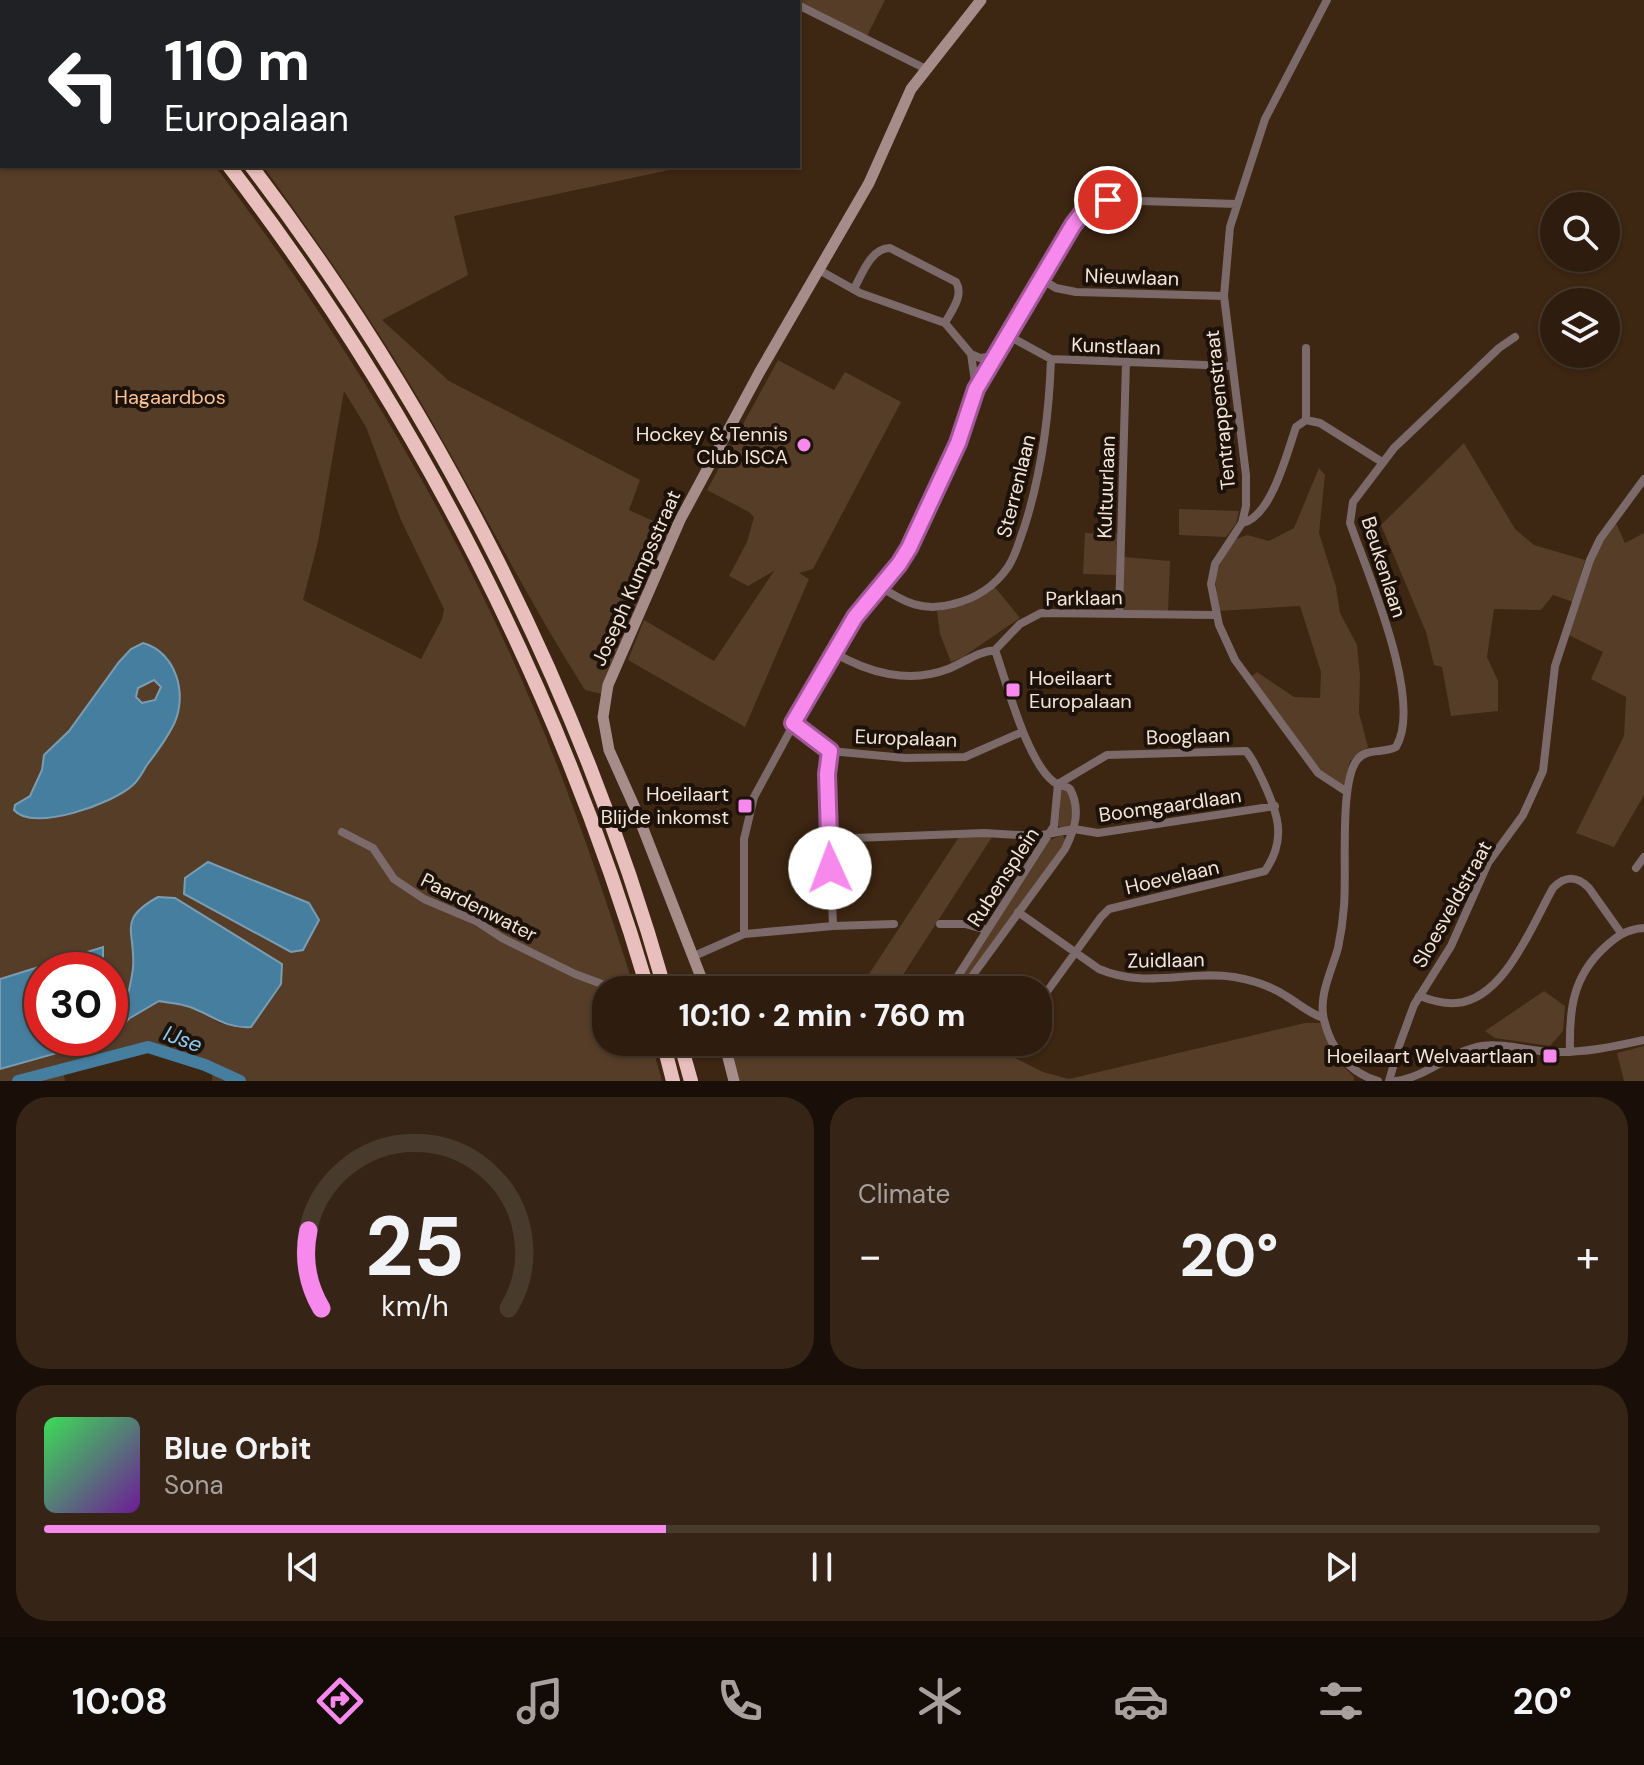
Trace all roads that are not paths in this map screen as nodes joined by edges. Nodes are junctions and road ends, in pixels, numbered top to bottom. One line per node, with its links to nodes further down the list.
1 (981, 0): 4 (street, Joseph Kumpsstraat)
2 (1327, 0): 7 (street, Tentrappenstraat)
3 (800, 6): 4 (street)
4 (926, 69): 8 (street, Joseph Kumpsstraat)
5 (230, 168): 54 (highway)
6 (252, 168): 55 (highway)
7 (1237, 204): 9 (street); 11 (street, Tentrappenstraat)
8 (819, 270): 10 (street); 53 (street, Joseph Kumpsstraat)
9 (1041, 279): 11 (street, Nieuwlaan); 13 (street)
10 (854, 289): 12 (street); 12 (street)
11 (1224, 296): 20 (street, Tentrappenstraat)
12 (945, 323): 16 (street)
13 (1007, 335): 17 (street); 18 (street, Kunstlaan)
14 (1515, 337): 23 (street, Beukenlaan)
15 (1306, 348): 22 (street)
16 (971, 354): 17 (street); 21 (street)
17 (995, 356): 21 (street)
18 (1051, 359): 19 (street, Kunstlaan); 26 (street, Sterrenlaan)
19 (1126, 362): 20 (street, Kunstlaan); 27 (street, Kultuurlaan)
20 (1231, 366): 25 (street, Tentrappenstraat)
21 (976, 389): 26 (street)
22 (1306, 420): 23 (street); 25 (street)
23 (1382, 462): 35 (street, Beukenlaan)
24 (1644, 479): 61 (street, Sloesveldstraat)
25 (1242, 523): 28 (street, Tentrappenstraat)
26 (880, 586): 30 (street)
27 (1119, 613): 28 (street, Parklaan); 29 (street, Parklaan)
28 (1216, 615): 35 (street, Tentrappenstraat)
29 (995, 650): 30 (street, Parklaan); 32 (street)
30 (833, 652): 31 (street)
31 (793, 723): 33 (street, Europalaan); 51 (street)
32 (1022, 732): 33 (street, Europalaan); 34 (street)
33 (830, 751): 40 (street)
34 (1058, 784): 36 (street, Booglaan); 37 (street); 39 (street, Rubensplein)
35 (1347, 792): 62 (street)
36 (1275, 806): 37 (street, Boomgaardlaan); 43 (street, Booglaan)
37 (1074, 829): 39 (street, Boomgaardlaan); 44 (street, Rubensplein)
38 (342, 832): 59 (street, Paardenwater)
39 (1049, 835): 40 (street, Boomgaardlaan); 49 (street, Rubensplein)
40 (829, 839): 47 (street)
41 (1644, 857): 42 (street)
42 (1636, 868)
43 (1265, 871): 52 (street, Hoevelaan)
44 (1018, 912): 52 (street, Zuidlaan); 58 (street, Rubensplein)
45 (894, 924): 47 (street)
46 (940, 924): 49 (street)
47 (833, 926): 51 (street)
48 (1644, 928): 50 (street)
49 (987, 930): 57 (street, Rubensplein)
50 (1621, 933): 61 (street); 64 (street)
51 (744, 934): 53 (street)
52 (1075, 953): 60 (street, Hoevelaan); 62 (street, Zuidlaan)
53 (694, 956): 56 (street, Joseph Kumpsstraat)
54 (643, 976)
55 (661, 976)
56 (701, 976)
57 (962, 976)
58 (966, 976)
59 (592, 980)
60 (1052, 985)
61 (1419, 996): 72 (street, Sloesveldstraat)
62 (1323, 1018): 71 (street)
63 (1644, 1040): 64 (street)
64 (1570, 1052): 73 (street)
65 (667, 1056): 68 (highway)
66 (684, 1056): 69 (highway)
67 (728, 1056): 70 (street)
68 (673, 1081)
69 (691, 1081)
70 (734, 1081)
71 (1378, 1081)
72 (1389, 1081)
73 (1396, 1081)

